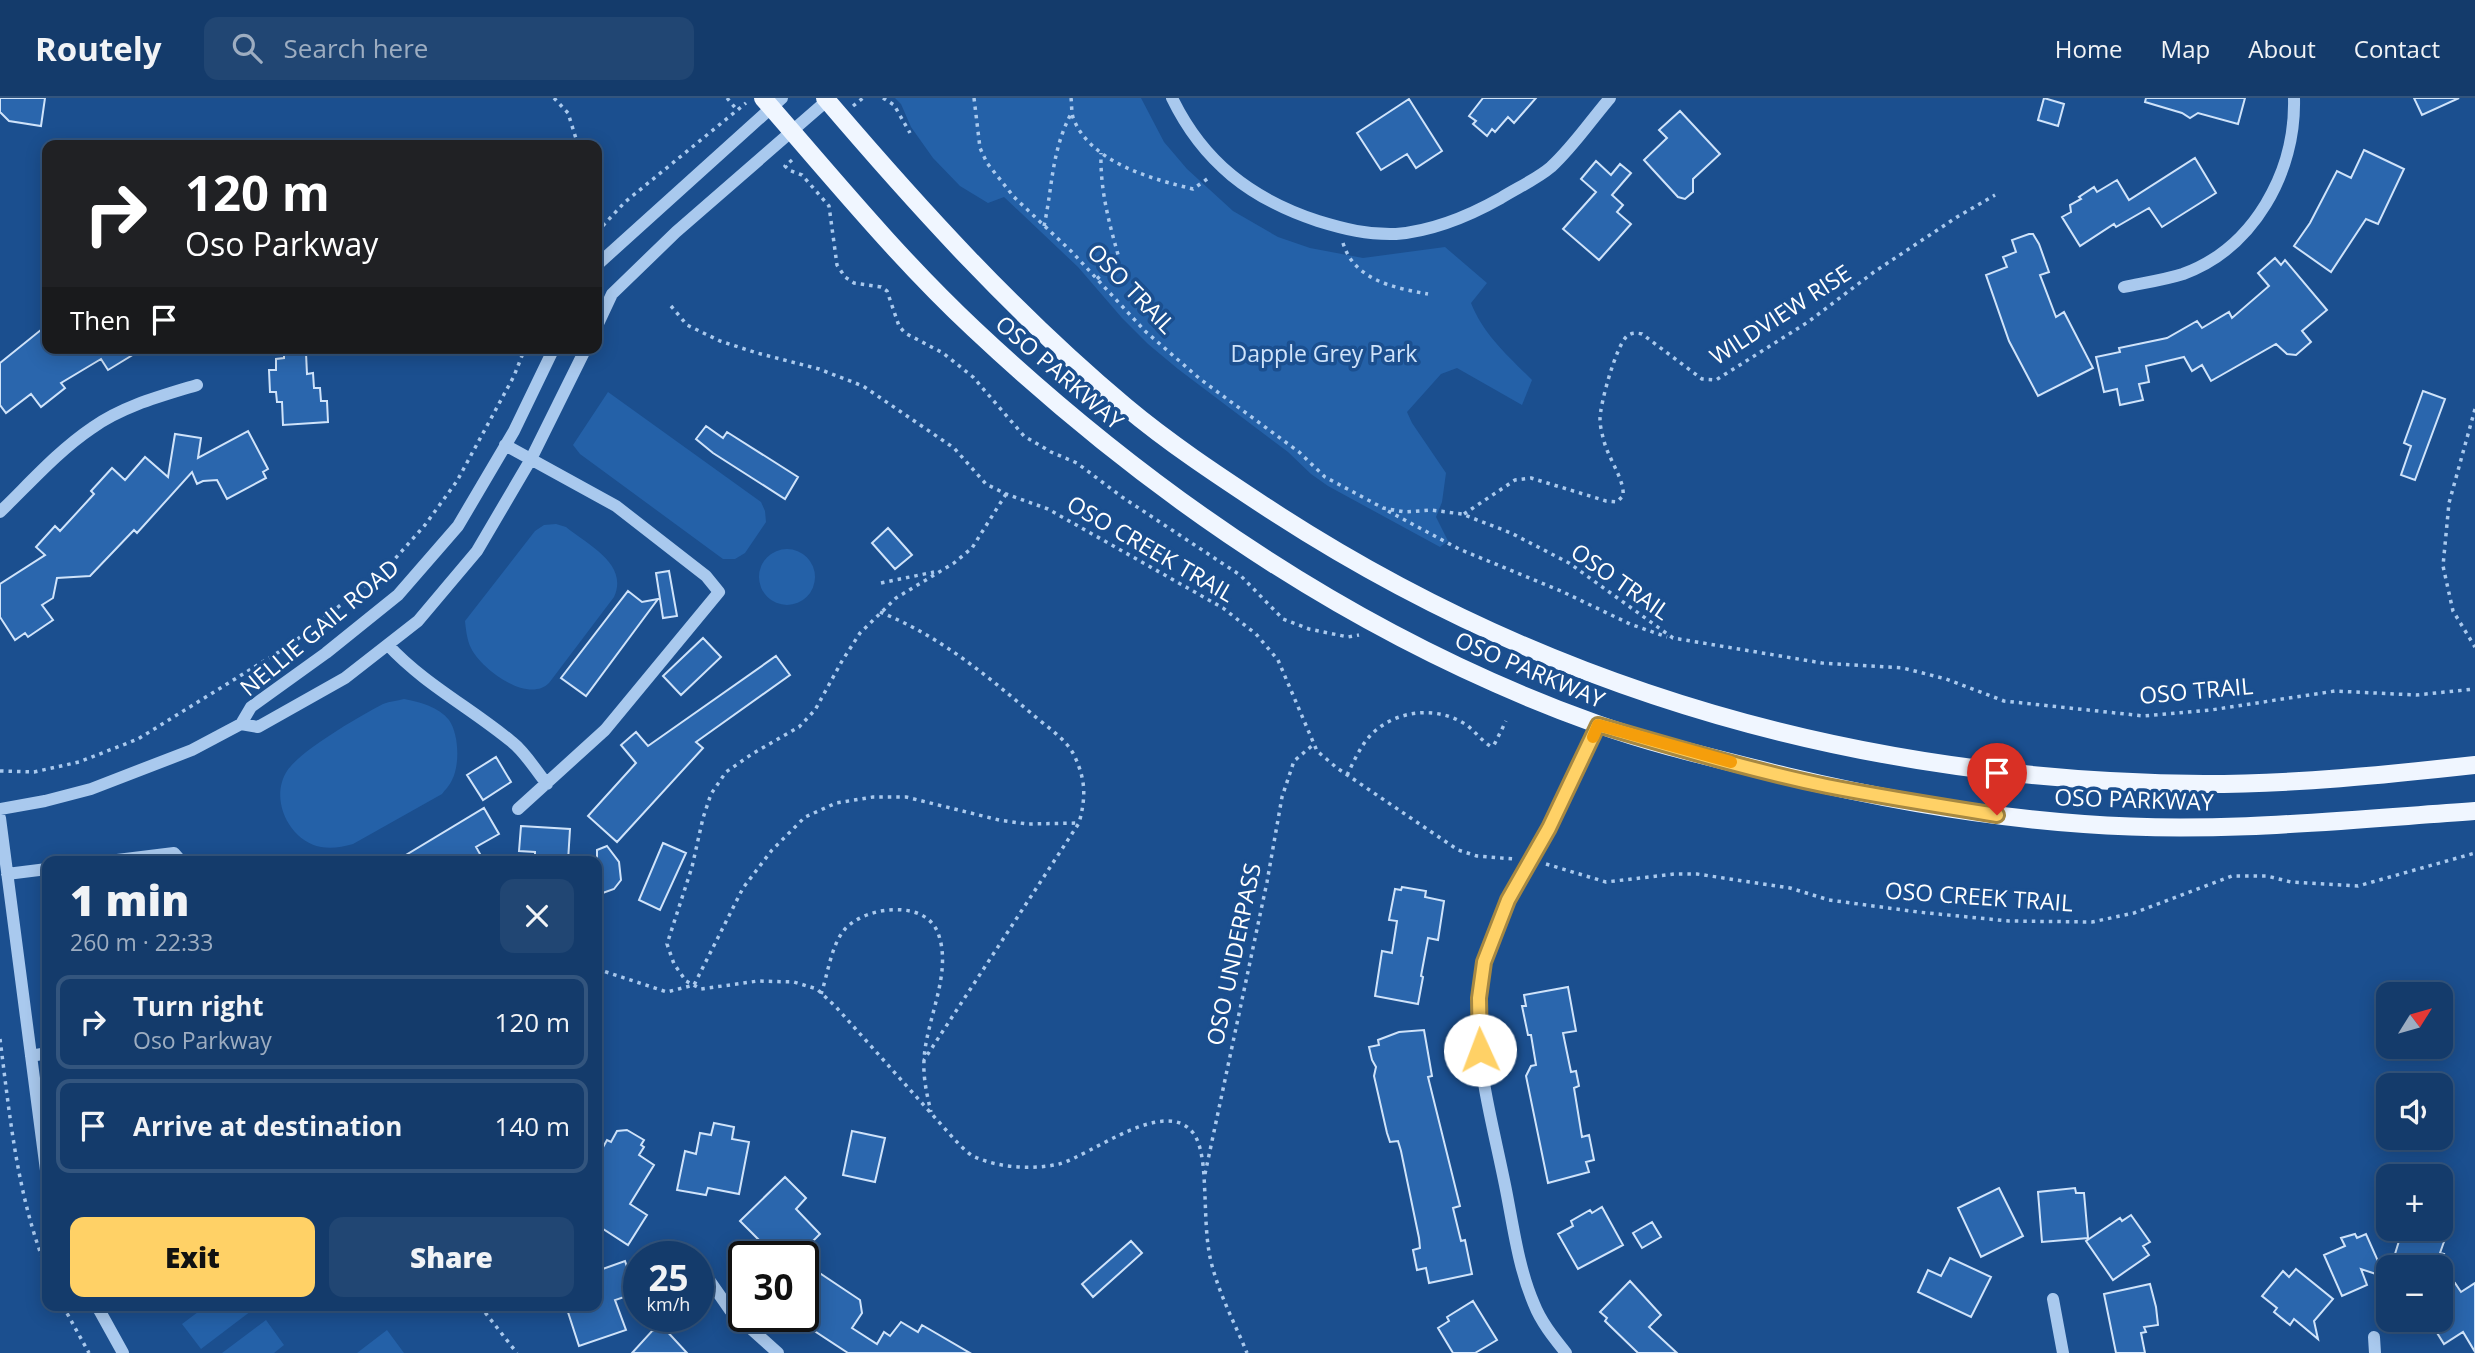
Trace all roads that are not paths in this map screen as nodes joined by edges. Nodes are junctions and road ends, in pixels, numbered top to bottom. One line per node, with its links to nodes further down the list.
1 (1172, 98): 2 (street)
2 (1610, 98)
3 (2294, 98): 8 (street)
4 (827, 99): 6 (street); 19 (main road, OSO PARKWAY)
5 (772, 101): 6 (main road, OSO PARKWAY); 7 (street)
6 (790, 131): 9 (street); 18 (main road, OSO PARKWAY)
7 (602, 260)
8 (2124, 287)
9 (602, 315)
10 (551, 354): 13 (street, NELLIE GAIL ROAD)
11 (583, 354): 14 (street, NELLIE GAIL ROAD)
12 (197, 385): 15 (street)
13 (505, 445): 14 (street); 17 (street, NELLIE GAIL ROAD)
14 (531, 458): 16 (street, NELLIE GAIL ROAD); 20 (street)
15 (0, 512)
16 (388, 645): 17 (street, NELLIE GAIL ROAD); 20 (street)
17 (241, 724): 21 (street, NELLIE GAIL ROAD)
18 (1598, 725): 23 (main road, OSO PARKWAY); 40 (street)
19 (2475, 765)
20 (547, 784): 22 (street)
21 (0, 809)
22 (519, 809)
23 (2475, 811)
24 (0, 818): 28 (street)
25 (150, 856): 26 (street)
26 (177, 856)
27 (42, 870): 28 (street)
28 (7, 874): 30 (street)
29 (42, 1054): 30 (street)
30 (31, 1056): 32 (street)
31 (42, 1076): 32 (street)
32 (33, 1077): 33 (street)
33 (42, 1142)
34 (714, 1287): 39 (street)
35 (2053, 1299): 41 (street)
36 (100, 1311): 38 (street)
37 (2374, 1337): 42 (street)
38 (123, 1353)
39 (778, 1353)
40 (1566, 1353)
41 (2063, 1353)
42 (2375, 1353)

